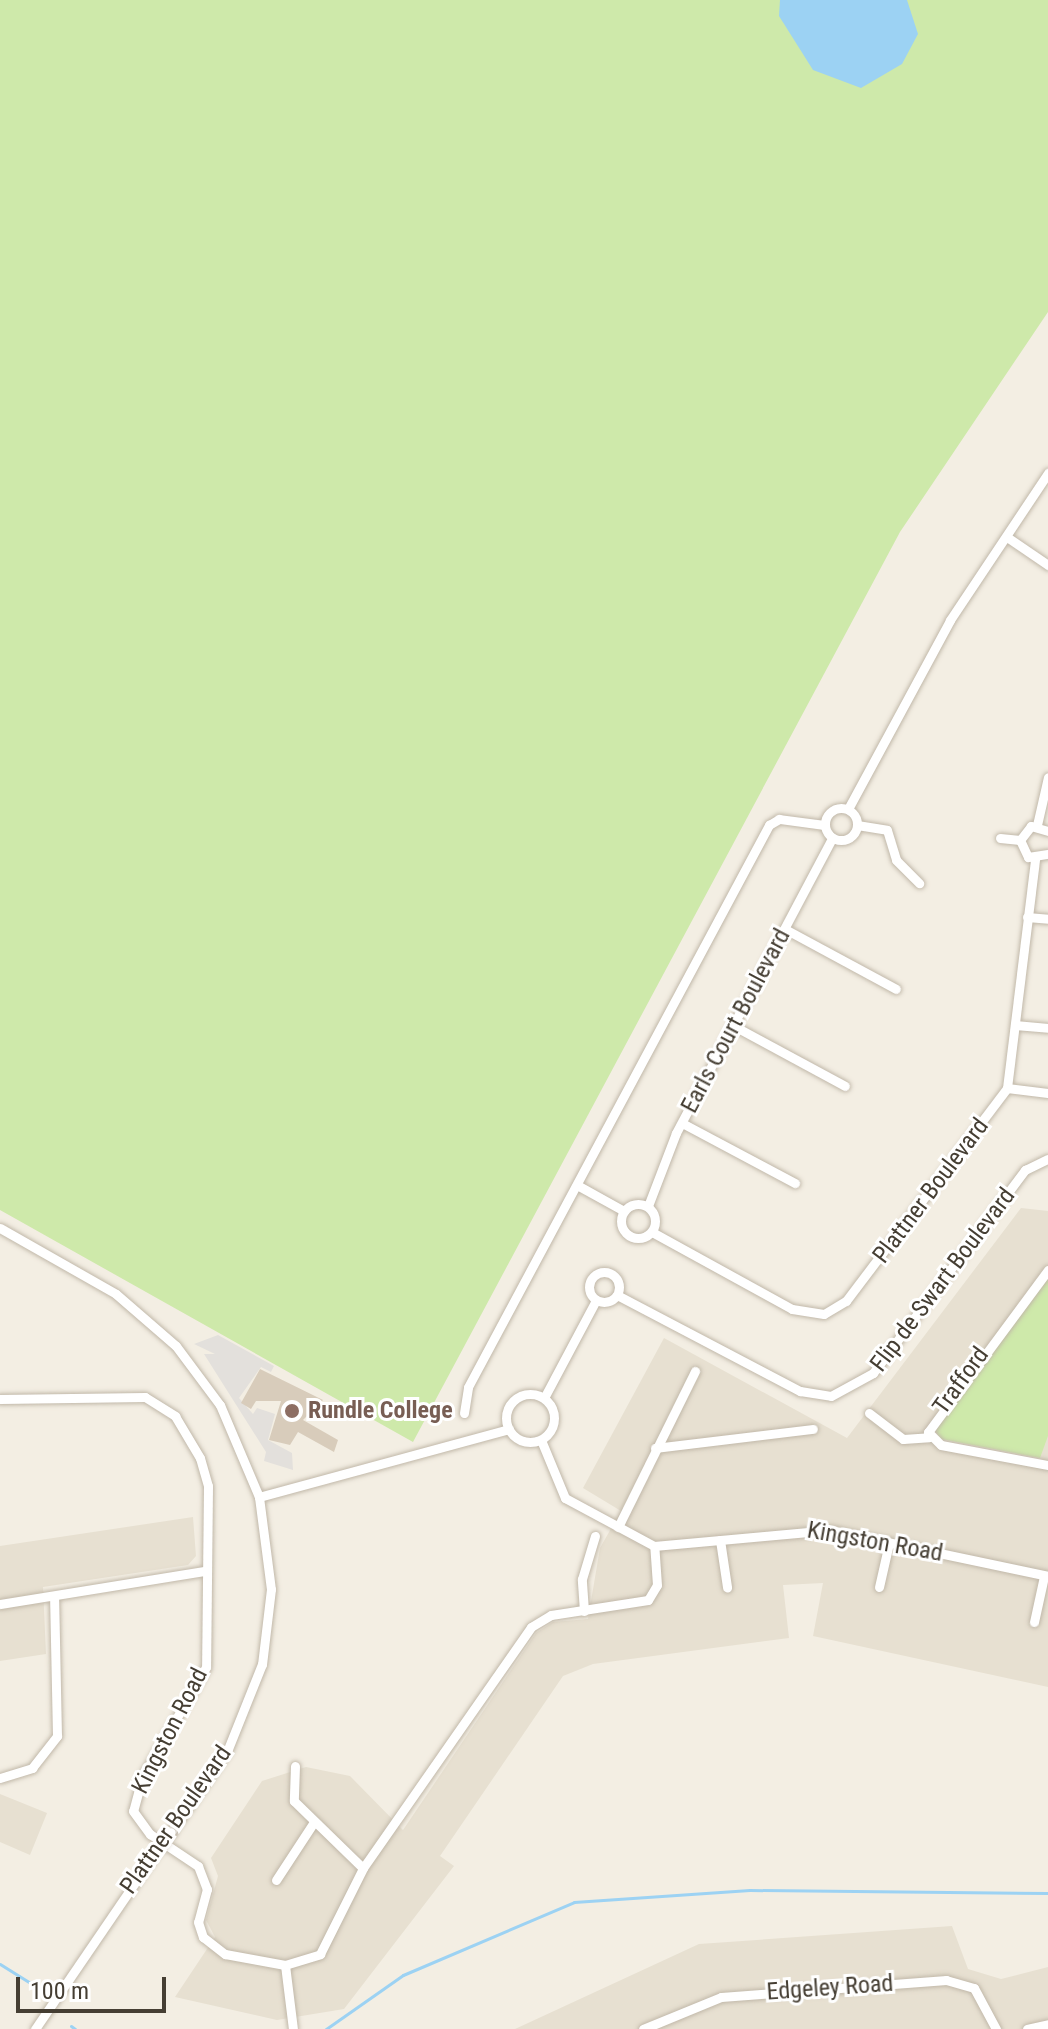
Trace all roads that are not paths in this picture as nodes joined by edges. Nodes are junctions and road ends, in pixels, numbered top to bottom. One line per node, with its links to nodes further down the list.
1 (1048, 473): 2 (street)
2 (1007, 537): 3 (street); 5 (street)
3 (1048, 565)
4 (1048, 777): 8 (street)
5 (848, 809): 6 (street); 7 (street)
6 (824, 825): 10 (street); 29 (street)
7 (857, 825): 10 (street); 15 (street)
8 (1037, 825): 9 (street); 12 (street)
9 (1048, 831)
10 (832, 838): 18 (street, Earls Court Boulevard)
11 (1000, 838): 12 (street)
12 (1020, 840): 14 (street)
13 (1048, 854): 14 (street)
14 (1035, 859): 16 (street)
15 (919, 883)
16 (1027, 917): 17 (street); 20 (street)
17 (1048, 919)
18 (785, 929): 19 (street); 21 (street, Earls Court Boulevard)
19 (896, 989)
20 (1015, 1025): 22 (street); 24 (street)
21 (734, 1026): 23 (street); 26 (street, Earls Court Boulevard)
22 (1048, 1028)
23 (845, 1086)
24 (1007, 1088): 25 (street); 33 (street, Plattner Boulevard)
25 (1048, 1093)
26 (682, 1123): 28 (street); 30 (street, Earls Court Boulevard)
27 (1048, 1159): 35 (street, Flip de Swart Boulevard)
28 (795, 1183)
29 (577, 1185): 31 (street); 40 (street)
30 (648, 1206): 31 (street); 33 (street)
31 (624, 1211): 33 (street)
32 (0, 1228): 48 (street, Plattner Boulevard)
33 (652, 1232)
34 (1048, 1270): 44 (street, Trafford)
35 (617, 1295): 36 (street); 36 (street, Flip de Swart Boulevard)
36 (596, 1300): 38 (street)
37 (695, 1371): 46 (street)
38 (544, 1398): 42 (street); 45 (street)
39 (0, 1399): 54 (street, Kingston Road)
40 (464, 1413)
41 (869, 1413): 44 (street)
42 (509, 1429): 45 (street); 48 (street)
43 (813, 1429): 46 (street)
44 (929, 1437): 47 (street, Trafford)
45 (541, 1440): 49 (street)
46 (655, 1448): 49 (street)
47 (1048, 1465)
48 (259, 1497): 69 (street, Plattner Boulevard, bridge)
49 (618, 1527): 53 (street)
50 (595, 1536): 60 (street)
51 (720, 1540): 52 (street, Kingston Road); 53 (street, Kingston Road); 56 (street)
52 (889, 1543): 55 (street, Kingston Road); 57 (street)
53 (654, 1546): 60 (street)
54 (204, 1571): 58 (street); 67 (street, Kingston Road)
55 (1046, 1576): 61 (street)
56 (727, 1587)
57 (879, 1587)
58 (54, 1597): 59 (street); 63 (street)
59 (0, 1604)
60 (584, 1611): 65 (street)
61 (1034, 1622)
62 (295, 1766): 64 (street)
63 (0, 1778)
64 (314, 1822): 65 (street); 66 (street)
65 (363, 1868): 67 (street)
66 (276, 1880)
67 (285, 1965): 70 (street)
68 (1048, 2024): 73 (street)
69 (35, 2029)
70 (293, 2029)
71 (643, 2029): 72 (street, Edgeley Road)
72 (996, 2029)
73 (1027, 2029)

